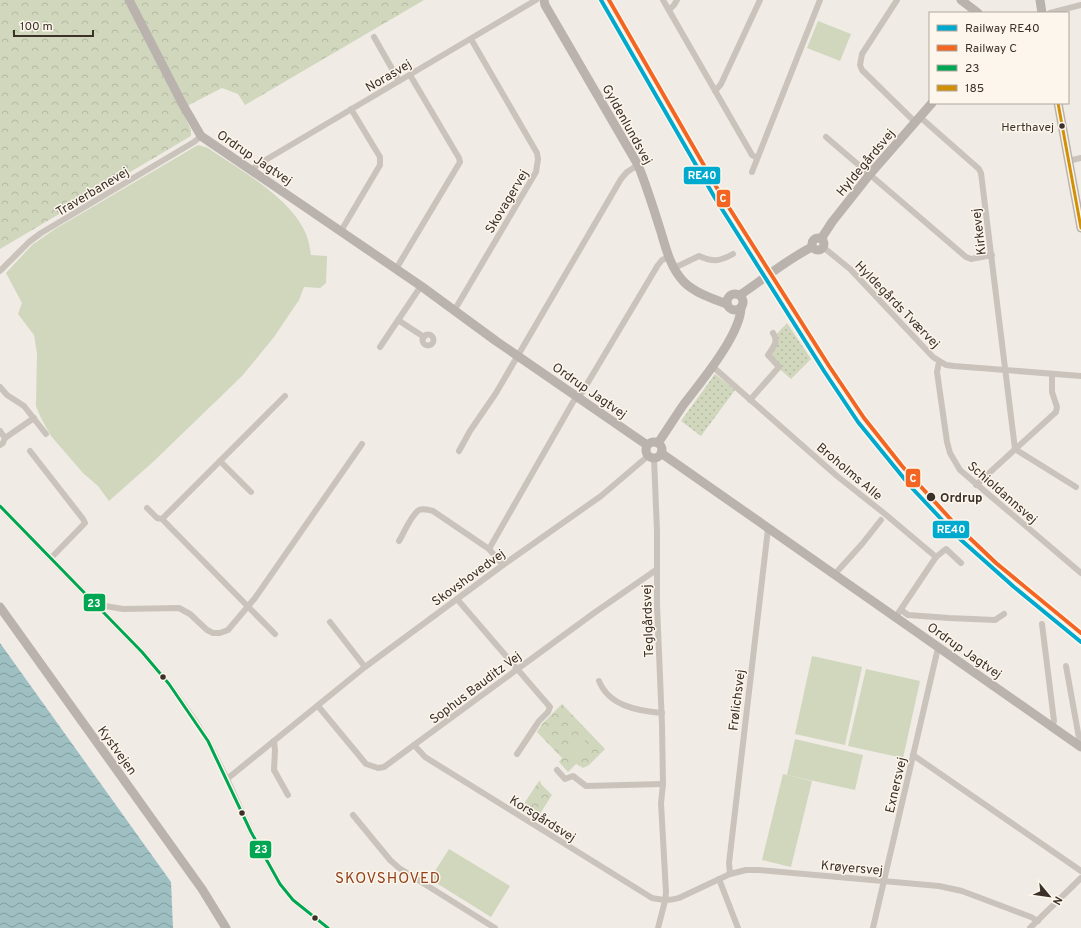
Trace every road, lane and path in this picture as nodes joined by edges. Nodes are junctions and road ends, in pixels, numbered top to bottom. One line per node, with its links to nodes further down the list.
1 (129, 0): 25 (street, Ordrup Jagtvej)
2 (536, 0): 17 (street, Norasvej)
3 (544, 0): 30 (street, Gyldenlundsvej)
4 (663, 0): 12 (street)
5 (677, 0): 12 (street)
6 (760, 0): 20 (street)
7 (820, 0): 27 (street)
8 (897, 0): 24 (street, Kirkevej)
9 (961, 0): 13 (street)
10 (1040, 0): 14 (street)
11 (1081, 5): 15 (street)
12 (669, 10): 20 (street)
13 (977, 12)
14 (1042, 12)
15 (1054, 12)
16 (374, 37): 19 (street)
17 (471, 39): 18 (street, Norasvej); 45 (street, Skovagervej)
18 (410, 75): 19 (street, Norasvej); 41 (street)
19 (399, 81): 23 (street, Norasvej)
20 (715, 91): 27 (street)
21 (931, 104): 24 (street, Hyldegårdsvej)
22 (1058, 104): 29 (street)
23 (352, 109): 31 (street, Norasvej); 35 (street)
24 (917, 120): 33 (street, Hyldegårdsvej); 38 (street, Kirkevej)
25 (201, 136): 31 (street, Ordrup Jagtvej); 42 (street, Traverbanevej)
26 (826, 137): 33 (street)
27 (757, 158): 32 (street)
28 (1081, 158): 29 (street)
29 (1068, 161): 34 (street)
30 (638, 166): 39 (street, Gyldenlundsvej); 50 (street)
31 (252, 171): 35 (street, Ordrup Jagtvej)
32 (752, 172)
33 (870, 174): 36 (street, Hyldegårdsvej); 38 (street)
34 (1081, 228)
35 (340, 231): 41 (street, Ordrup Jagtvej)
36 (822, 243): 44 (street, Hyldegårdsvej); 51 (street, Hyldegårds Tværvej)
37 (733, 254): 40 (street)
38 (992, 255): 53 (street, Kirkevej)
39 (669, 257): 40 (street, Gyldenlundsvej); 58 (street)
40 (674, 268): 44 (street, Gyldenlundsvej)
41 (396, 269): 43 (street, Ordrup Jagtvej)
42 (0, 271)
43 (421, 286): 45 (street, Ordrup Jagtvej); 46 (street)
44 (736, 302): 52 (street)
45 (454, 311): 50 (street, Ordrup Jagtvej)
46 (398, 320): 48 (street); 49 (street)
47 (773, 333): 59 (street)
48 (424, 337)
49 (380, 347)
50 (518, 356): 58 (street, Ordrup Jagtvej); 70 (street)
51 (939, 362): 53 (street, Hyldegårds Tværvej); 73 (street, Schioldannsvej)
52 (712, 366): 59 (street, Broholms Alle); 64 (street)
53 (1005, 370): 54 (street, Hyldegårds Tværvej); 68 (street, Kirkevej)
54 (1052, 374): 55 (street, Hyldegårds Tværvej); 68 (street)
55 (1081, 376)
56 (0, 387): 60 (street)
57 (285, 396): 72 (street)
58 (577, 398): 67 (street, Ordrup Jagtvej); 82 (street)
59 (750, 400): 83 (street, Broholms Alle)
60 (34, 418): 62 (street); 63 (street)
61 (0, 431): 63 (street)
62 (46, 434)
63 (5, 438): 66 (street)
64 (658, 443): 67 (street); 71 (street)
65 (362, 444): 92 (street)
66 (0, 445)
67 (647, 446): 71 (street)
68 (1015, 449): 73 (street); 74 (street)
69 (30, 451): 84 (street)
70 (459, 451)
71 (655, 456): 80 (street, Ordrup Jagtvej); 86 (street, Skovshovedvej); 87 (street, Teglgårdsvej)
72 (220, 461): 75 (street); 78 (street)
73 (976, 485): 88 (street, Schioldannsvej)
74 (1076, 487)
75 (250, 492)
76 (0, 506): 84 (street)
77 (147, 508): 78 (street)
78 (162, 519): 92 (street)
79 (882, 520): 89 (street)
80 (768, 529): 89 (street, Ordrup Jagtvej); 119 (street, Frølichsvej)
81 (399, 541): 82 (street)
82 (489, 549): 86 (street)
83 (936, 557): 85 (street); 94 (street)
84 (51, 558): 93 (street)
85 (961, 564)
86 (502, 565): 90 (street, Skovshovedvej)
87 (656, 570): 103 (street, Sophus Bauditz Vej); 106 (street, Teglgårdsvej)
88 (1081, 573)
89 (834, 575): 94 (street, Ordrup Jagtvej)
90 (457, 599): 102 (street, Skovshovedvej); 103 (street)
91 (0, 607): 124 (street, Kystvejen)
92 (248, 607): 93 (street); 99 (street)
93 (99, 608): 114 (street)
94 (898, 614): 95 (street); 100 (street, Ordrup Jagtvej)
95 (1004, 614)
96 (0, 618): 124 (street, Kystvejen)
97 (330, 622): 102 (street)
98 (1042, 624): 107 (street)
99 (275, 634)
100 (938, 648): 107 (street, Ordrup Jagtvej); 112 (street, Exnersvej)
101 (1066, 666): 110 (street)
102 (365, 667): 105 (street, Skovshovedvej)
103 (518, 669): 109 (street, Sophus Bauditz Vej); 111 (street)
104 (599, 681): 106 (street)
105 (318, 706): 108 (street, Skovshovedvej); 109 (street, Sophus Bauditz Vej)
106 (662, 713): 115 (street, Teglgårdsvej)
107 (1052, 727): 110 (street, Ordrup Jagtvej)
108 (274, 741): 114 (street, Skovshovedvej); 116 (street)
109 (414, 745): 123 (street, Korsgårdsvej)
110 (1079, 746)
111 (517, 754)
112 (913, 755): 118 (street); 122 (street, Exnersvej)
113 (557, 770): 115 (street)
114 (226, 778): 127 (street)
115 (663, 784): 123 (street, Teglgårdsvej)
116 (288, 795)
117 (353, 815): 128 (street)
118 (1081, 871)
119 (730, 874): 121 (street, Krøyersvej); 122 (street, Krøyersvej)
120 (1081, 878): 125 (street)
121 (719, 879): 123 (street, Krøyersvej); 130 (street)
122 (884, 881): 125 (street, Krøyersvej); 131 (street, Exnersvej)
123 (665, 901): 129 (street, Teglgårdsvej)
124 (214, 909): 126 (street, Kystvejen)
125 (1038, 921): 132 (street)
126 (226, 928)
127 (328, 928)
128 (494, 928)
129 (658, 928)
130 (738, 928)
131 (873, 928)
132 (1030, 928)

